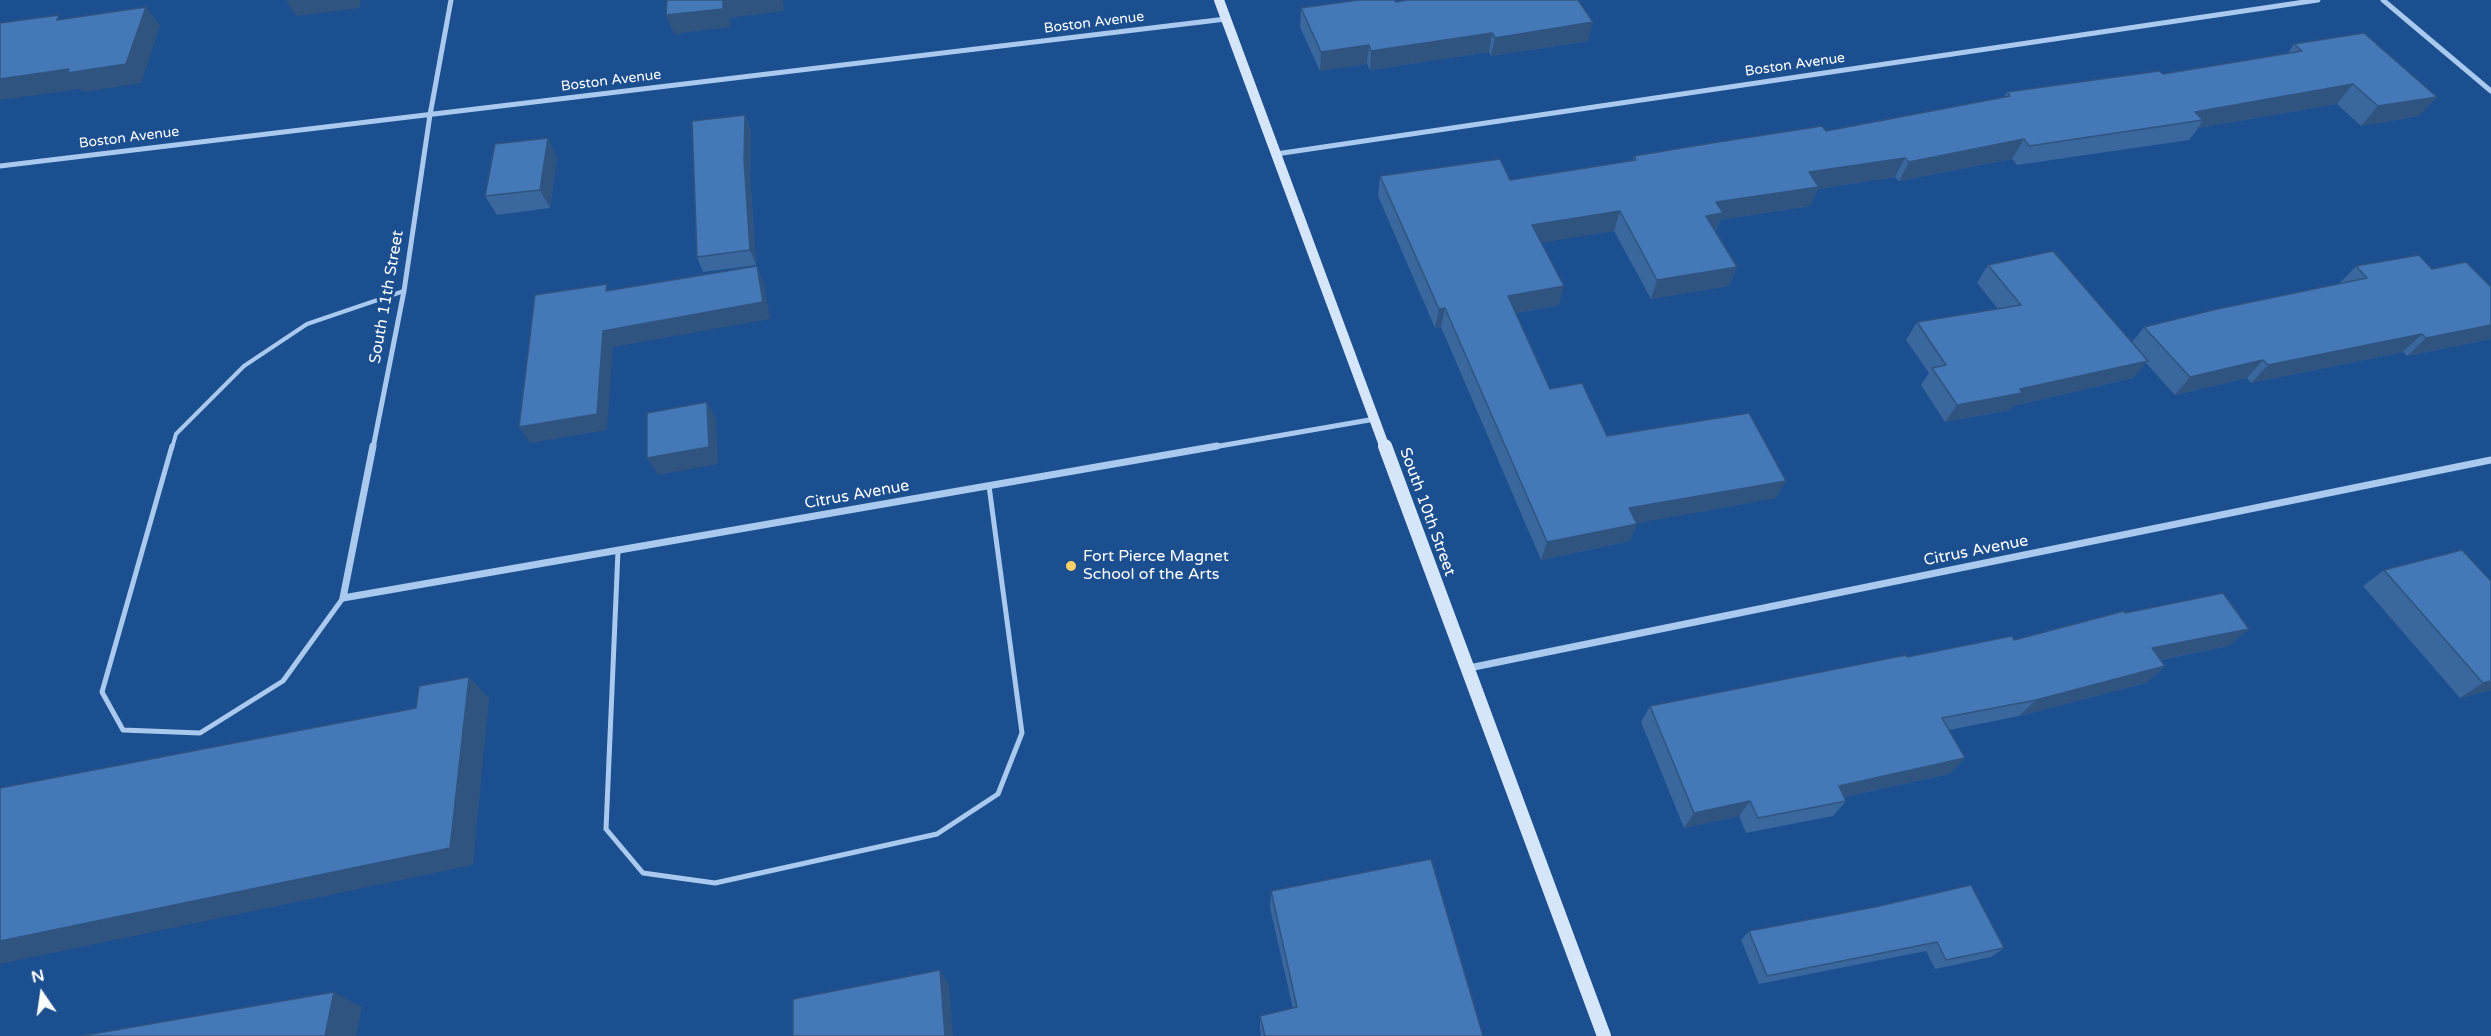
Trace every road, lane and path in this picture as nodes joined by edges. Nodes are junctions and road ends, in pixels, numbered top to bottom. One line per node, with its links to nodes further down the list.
1 (451, 0): 7 (street, South 11th Street)
2 (1219, 0): 5 (street, South 10th Street)
3 (2318, 0): 8 (street, Boston Avenue)
4 (2383, 0): 6 (street)
5 (1226, 19): 7 (street, Boston Avenue); 8 (street, South 10th Street)
6 (2491, 91)
7 (430, 114): 9 (street, Boston Avenue); 10 (street, South 11th Street)
8 (1276, 154): 11 (street, South 10th Street)
9 (0, 166)
10 (404, 291): 15 (street, South 11th Street); 15 (lane)
11 (1376, 419): 13 (street, Citrus Avenue); 16 (street, South 10th Street)
12 (2491, 460): 16 (street, Citrus Avenue)
13 (989, 486): 14 (street, Citrus Avenue); 14 (lane)
14 (618, 551): 15 (street, Citrus Avenue)
15 (344, 598)
16 (1467, 668): 17 (street, South 10th Street)
17 (1604, 1036)

